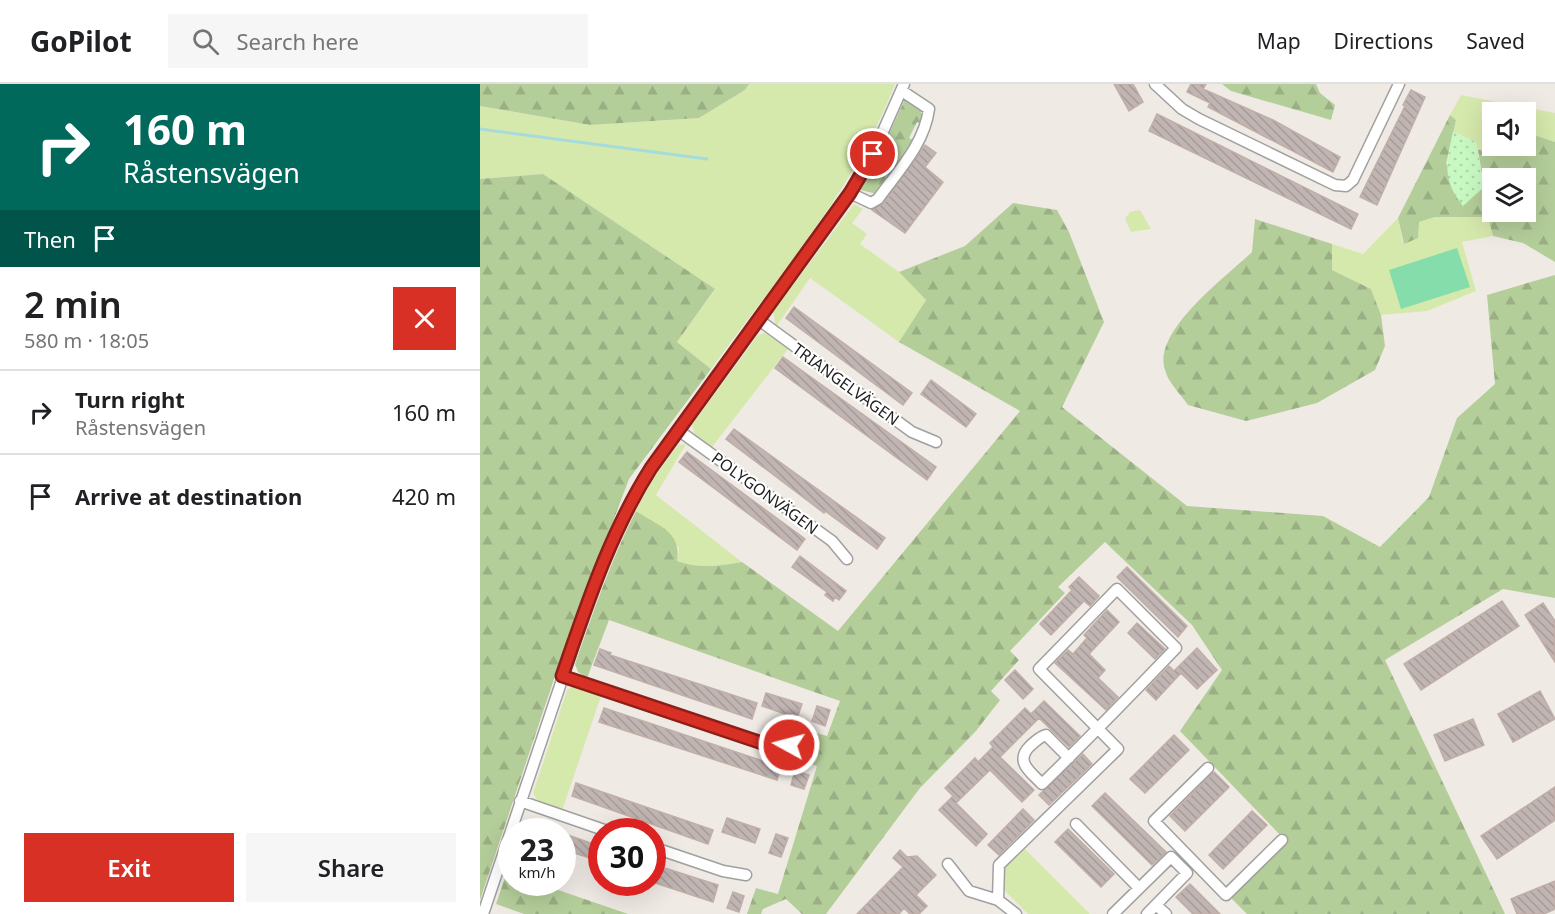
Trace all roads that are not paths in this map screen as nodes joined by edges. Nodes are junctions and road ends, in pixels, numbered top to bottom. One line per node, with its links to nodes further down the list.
1 (1155, 84): 2 (street)
2 (1399, 84)
3 (903, 87): 4 (street); 4 (street)
4 (850, 193): 5 (street)
5 (759, 320): 6 (street); 7 (street, TRIANGELVÄGEN)
6 (678, 430): 8 (street, POLYGONVÄGEN); 9 (street)
7 (936, 442)
8 (848, 559)
9 (562, 676): 11 (street); 14 (street)
10 (1099, 729): 10 (street); 12 (street); 22 (street)
11 (789, 745)
12 (1069, 758): 12 (street)
13 (1208, 768): 17 (street)
14 (520, 801): 15 (street); 24 (street)
15 (588, 824)
16 (1076, 824): 21 (street)
17 (1282, 840)
18 (666, 852): 20 (street)
19 (948, 864): 22 (street)
20 (746, 875)
21 (1139, 888): 23 (street); 26 (street)
22 (998, 900): 25 (street)
23 (1156, 905): 27 (street); 28 (street)
24 (483, 914)
25 (1016, 914)
26 (1113, 914)
27 (1147, 914)
28 (1166, 914)

